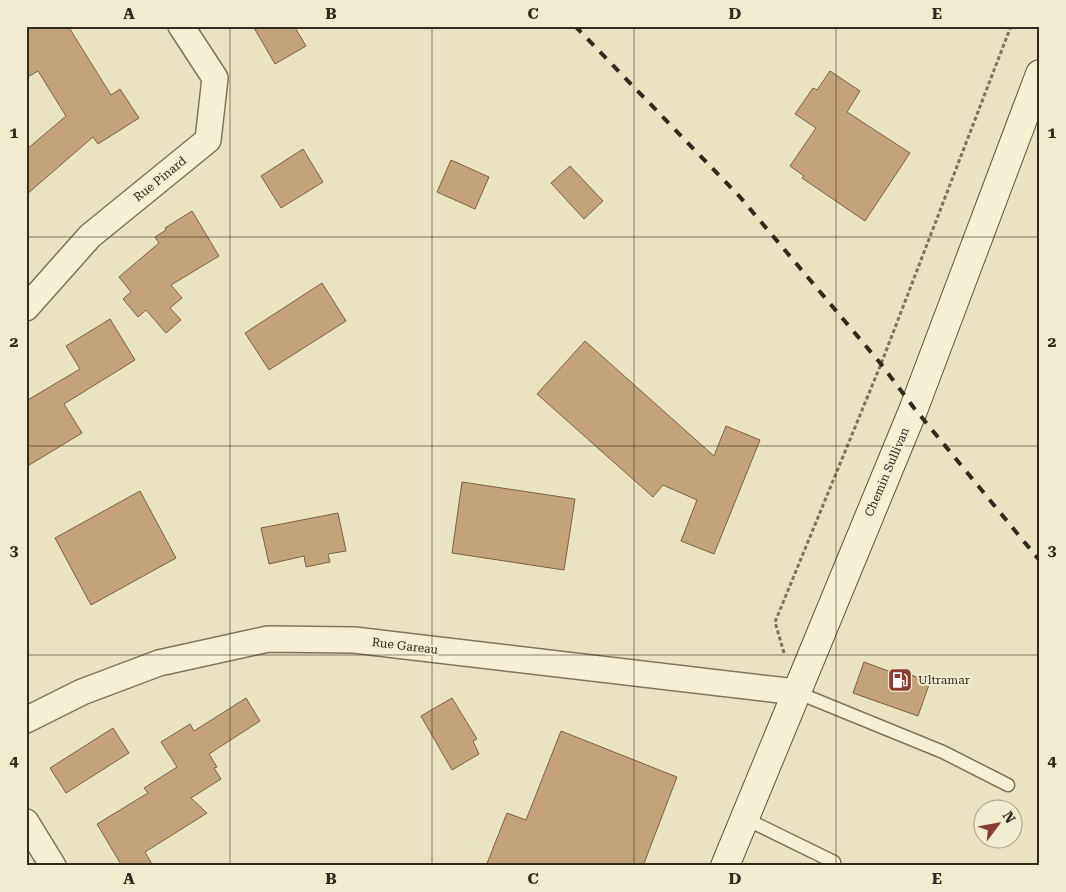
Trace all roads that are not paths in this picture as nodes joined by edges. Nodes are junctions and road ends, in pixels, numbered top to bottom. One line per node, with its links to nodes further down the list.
1 (181, 26): 4 (street, Rue Pinard)
2 (1040, 74): 3 (main road, Chemin Sullivan)
3 (1034, 106): 5 (main road, Chemin Sullivan)
4 (26, 308)
5 (796, 692): 6 (street, Rue Gareau); 7 (lane); 8 (main road, Chemin Sullivan)
6 (26, 720)
7 (1008, 785)
8 (744, 818): 10 (lane); 12 (main road, Chemin Sullivan)
9 (26, 822): 11 (street)
10 (834, 862)
11 (53, 866)
12 (725, 866)

